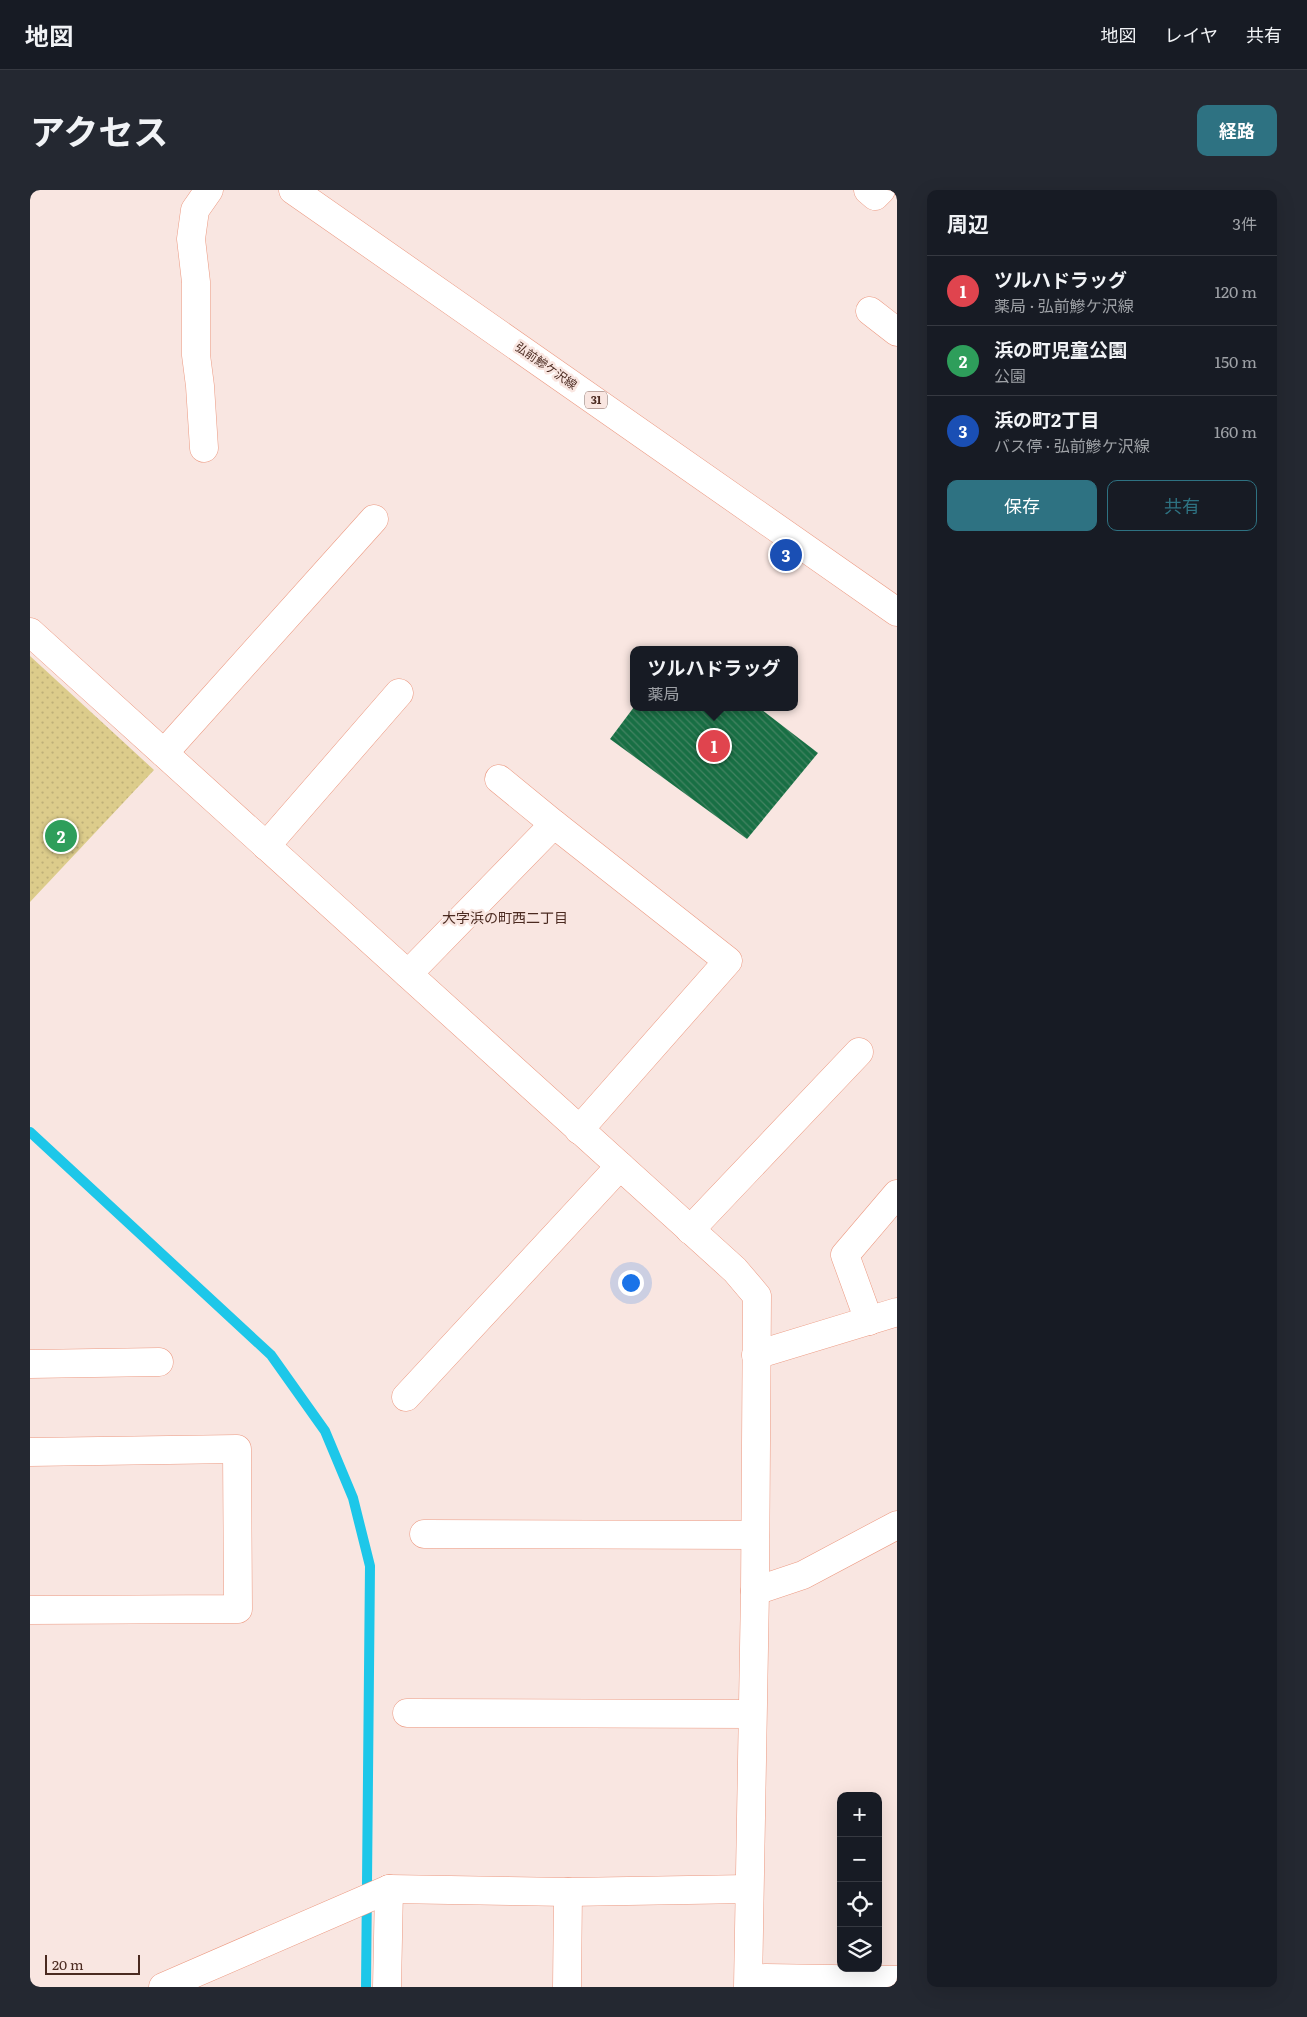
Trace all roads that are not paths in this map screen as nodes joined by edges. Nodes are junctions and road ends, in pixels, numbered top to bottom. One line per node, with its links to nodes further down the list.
1 (210, 190): 7 (street)
2 (293, 190): 9 (street, 弘前鰺ケ沢線 / 31)
3 (868, 190): 4 (street)
4 (880, 190)
5 (870, 312): 6 (street)
6 (897, 332)
7 (204, 448)
8 (374, 519): 12 (street)
9 (897, 612)
10 (30, 632): 12 (street)
11 (400, 693): 15 (street)
12 (164, 753): 15 (street)
13 (499, 779): 14 (street)
14 (554, 824): 16 (street); 18 (street)
15 (266, 846): 16 (street)
16 (408, 974): 18 (street)
17 (859, 1052): 21 (street)
18 (579, 1130): 19 (street)
19 (620, 1166): 21 (street); 27 (street)
20 (897, 1194): 23 (street)
21 (690, 1230): 24 (street)
22 (897, 1312): 23 (street)
23 (869, 1321): 24 (street)
24 (756, 1355): 31 (street)
25 (158, 1362): 26 (street)
26 (30, 1364)
27 (406, 1397)
28 (30, 1452): 33 (street)
29 (897, 1525): 32 (street)
30 (424, 1534): 31 (street)
31 (755, 1535): 32 (street)
32 (755, 1591): 35 (street)
33 (30, 1610)
34 (407, 1713): 35 (street)
35 (752, 1714): 36 (street)
36 (748, 1889): 37 (street); 41 (street)
37 (568, 1892): 38 (street); 44 (street)
38 (372, 1896): 39 (street); 43 (street)
39 (212, 1976): 42 (street)
40 (897, 1980): 41 (street)
41 (756, 1983)
42 (164, 1987)
43 (387, 1987)
44 (568, 1987)

